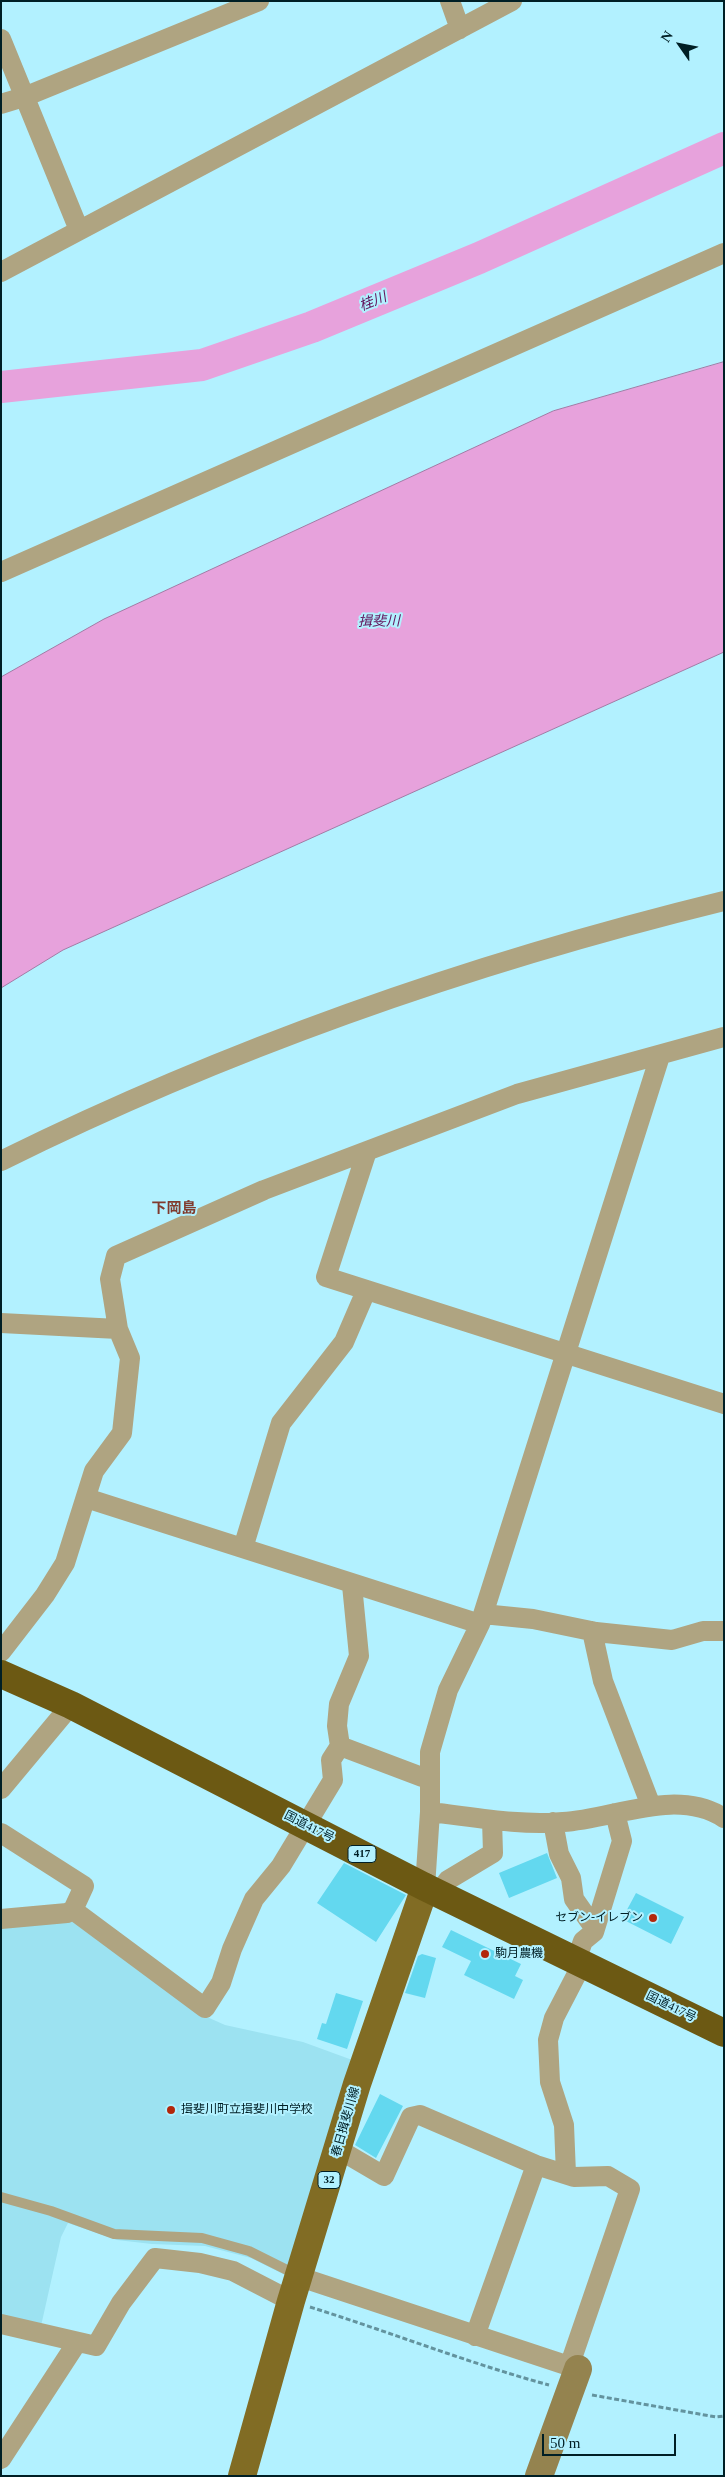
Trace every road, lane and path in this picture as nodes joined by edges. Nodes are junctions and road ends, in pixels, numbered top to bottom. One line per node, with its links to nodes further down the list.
1 (259, 1): 6 (street)
2 (450, 1): 4 (street)
3 (512, 1): 4 (street)
4 (460, 29): 8 (street)
5 (1, 39): 6 (street)
6 (24, 97): 7 (street); 8 (street)
7 (1, 104)
8 (79, 230): 10 (street)
9 (724, 253): 11 (street)
10 (2, 270)
11 (1, 572)
12 (724, 901): 16 (street)
13 (724, 1038): 14 (street)
14 (660, 1056): 15 (street); 20 (street)
15 (367, 1151): 17 (street); 19 (street)
16 (1, 1161)
17 (366, 1291): 20 (street); 23 (street)
18 (1, 1322): 19 (street)
19 (118, 1329): 22 (street)
20 (565, 1355): 21 (street); 25 (street)
21 (724, 1404)
22 (86, 1498): 23 (street); 28 (street)
23 (243, 1548): 24 (street)
24 (352, 1585): 25 (street); 31 (street)
25 (481, 1619): 26 (street); 32 (street)
26 (592, 1631): 27 (street); 34 (street)
27 (724, 1631)
28 (1, 1652)
29 (1, 1674): 30 (highway, 国道417号 / 417)
30 (71, 1705): 33 (street); 40 (highway, 国道417号 / 417)
31 (340, 1746): 32 (street); 40 (street)
32 (430, 1778): 35 (street)
33 (1, 1789)
34 (651, 1806): 36 (street); 37 (street)
35 (430, 1812): 38 (street); 42 (street)
36 (615, 1813): 39 (street); 45 (street)
37 (722, 1813)
38 (492, 1820): 39 (street); 42 (street)
39 (553, 1822): 45 (street)
40 (306, 1826): 42 (highway, 国道417号 / 417); 43 (street)
41 (1, 1833): 43 (street)
42 (432, 1890): 46 (highway, 国道417号 / 417); 48 (main road, 春日揖斐川線 / 32)
43 (73, 1910): 44 (street)
44 (1, 1919)
45 (595, 1929): 46 (street)
46 (579, 1962): 47 (highway, 国道417号 / 417); 50 (street)
47 (724, 2033)
48 (338, 2149): 49 (street); 52 (main road, 春日揖斐川線 / 32)
49 (536, 2165): 50 (street); 54 (street)
50 (566, 2174): 56 (street)
51 (1, 2197): 52 (lane)
52 (296, 2289): 54 (street); 55 (street); 58 (main road, 春日揖斐川線 / 32)
53 (1, 2324): 55 (street)
54 (475, 2336): 56 (street)
55 (76, 2344): 57 (street)
56 (574, 2368): 59 (street)
57 (1, 2459)
58 (242, 2476)
59 (539, 2476)

